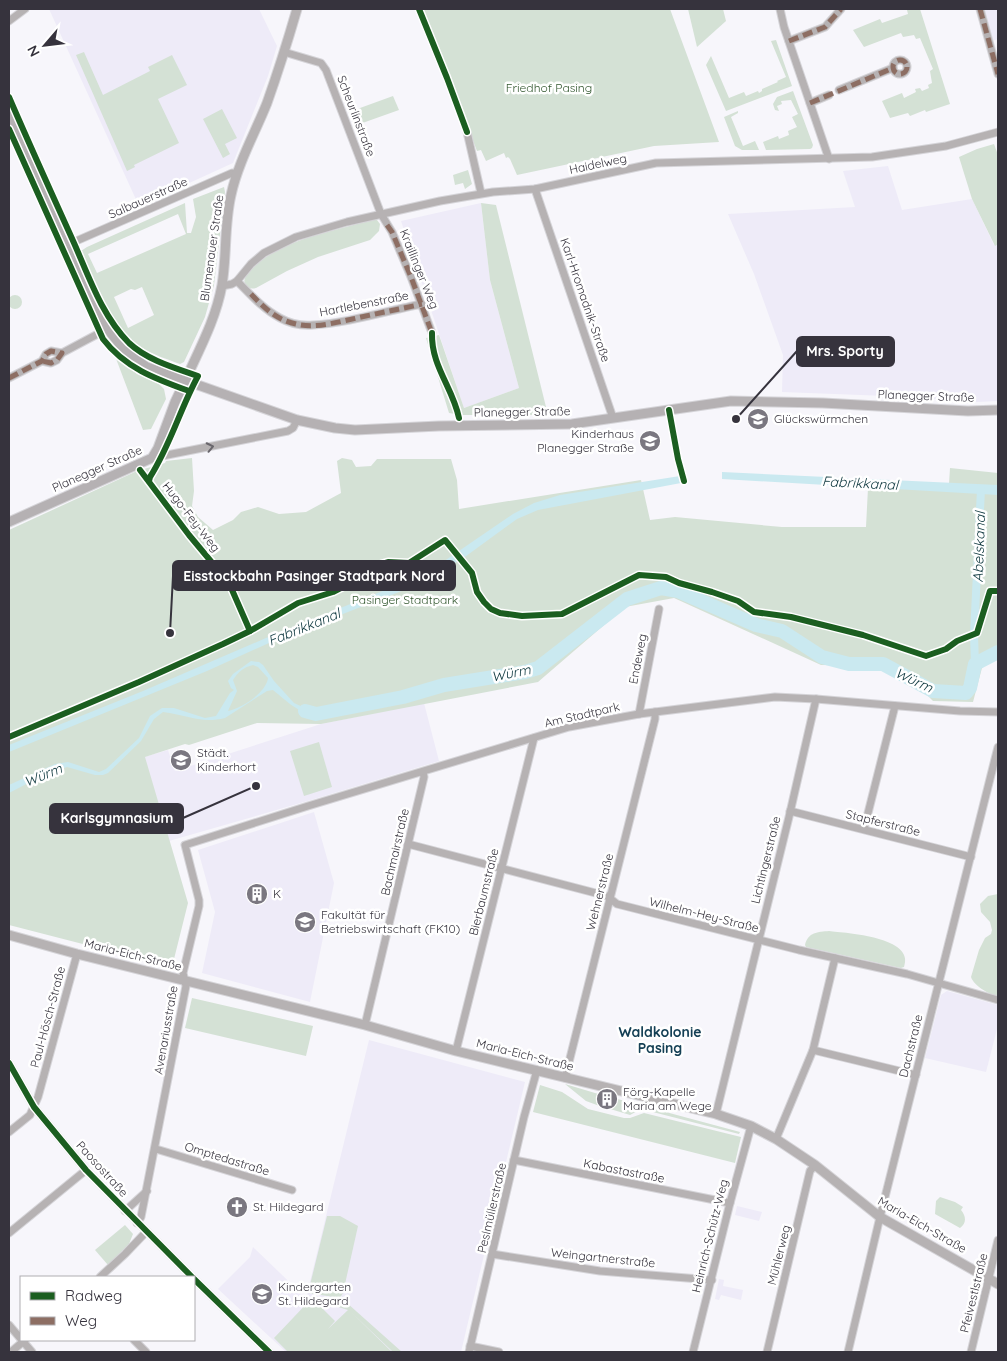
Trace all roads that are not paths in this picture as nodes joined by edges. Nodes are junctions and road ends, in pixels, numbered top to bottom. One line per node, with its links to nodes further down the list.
1 (25, 9): 6 (street)
2 (296, 9): 8 (street, Blumenauer Straße)
3 (780, 9): 7 (street)
4 (841, 9): 7 (street)
5 (980, 9): 10 (street)
6 (9, 21)
7 (789, 41): 13 (street)
8 (284, 52): 18 (street, Blumenauer Straße); 21 (street, Scheurlinstraße)
9 (893, 68): 11 (street)
10 (998, 74)
11 (839, 90)
12 (829, 95): 13 (street)
13 (810, 103): 17 (street)
14 (9, 114): 22 (main road)
15 (467, 132): 20 (street)
16 (998, 132): 17 (street, Haidelweg)
17 (830, 159): 19 (street, Haidelweg)
18 (237, 174): 22 (street, Salbauerstraße); 24 (street, Blumenauer Straße)
19 (535, 189): 20 (street, Haidelweg); 31 (street, Karl-Hromadnik-Straße)
20 (481, 193): 21 (street, Haidelweg)
21 (381, 214): 23 (street, Haidelweg); 25 (street, Kraillinger Weg)
22 (67, 245): 26 (main road)
23 (236, 280): 24 (street, Haidelweg); 25 (street, Hartlebenstraße)
24 (222, 286): 29 (street, Blumenauer Straße)
25 (422, 304): 27 (street, Kraillinger Weg)
26 (107, 329): 28 (street); 29 (main road)
27 (432, 334)
28 (9, 378)
29 (185, 380): 32 (main road); 33 (main road, Blumenauer Straße)
30 (998, 410): 31 (main road, Planegger Straße)
31 (613, 418): 32 (main road, Planegger Straße)
32 (297, 420): 33 (street, Planegger Straße, one-way to 32)
33 (152, 458): 34 (main road, Planegger Straße)
34 (9, 522)
35 (660, 609): 40 (street, Endeweg)
36 (816, 699): 37 (street, Am Stadtpark); 38 (street, Am Stadtpark); 44 (street, Lichtingerstraße)
37 (895, 706): 39 (street, Am Stadtpark); 45 (street)
38 (655, 712): 40 (street, Am Stadtpark); 50 (street, Wehnerstraße)
39 (998, 712)
40 (639, 714): 41 (street, Am Stadtpark)
41 (534, 738): 43 (street, Am Stadtpark); 49 (street, Bierbaumstraße)
42 (998, 746): 48 (street, Dachstraße)
43 (423, 772): 46 (street, Bachmairstraße); 47 (street, Am Stadtpark)
44 (790, 811): 45 (street, Stapferstraße); 52 (street, Lichtingerstraße)
45 (864, 829): 48 (street, Stapferstraße)
46 (408, 844): 49 (street, Wilhelm-Hey-Straße); 58 (street, Bachmairstraße)
47 (184, 845): 55 (street, Avenariusstraße)
48 (971, 857): 56 (street, Dachstraße)
49 (501, 869): 50 (street, Wilhelm-Hey-Straße); 60 (street, Bierbaumstraße)
50 (610, 899): 52 (street, Wilhelm-Hey-Straße); 64 (street, Wehnerstraße)
51 (9, 935): 53 (street, Maria-Eich-Straße)
52 (758, 940): 54 (street, Wilhelm-Hey-Straße); 66 (street, Lichtingerstraße)
53 (77, 954): 55 (street, Maria-Eich-Straße); 65 (street, Paul-Hösch-Straße)
54 (835, 958): 56 (street, Wilhelm-Hey-Straße); 59 (street)
55 (186, 981): 58 (street, Maria-Eich-Straße); 70 (street, Avenariusstraße)
56 (938, 983): 57 (street, Wilhelm-Hey-Straße); 63 (street, Dachstraße)
57 (998, 1000)
58 (365, 1025): 60 (street, Maria-Eich-Straße)
59 (812, 1050): 63 (street); 69 (street)
60 (456, 1051): 62 (street, Maria-Eich-Straße)
61 (9, 1063): 65 (street, Paosostraße)
62 (537, 1070): 64 (street, Maria-Eich-Straße); 71 (street, Peslmüllerstraße)
63 (916, 1075): 78 (street, Dachstraße)
64 (565, 1078): 66 (street, Maria-Eich-Straße)
65 (34, 1107): 68 (street, Paul-Hösch-Straße); 73 (street, Paosostraße)
66 (716, 1114): 67 (street, Maria-Eich-Straße)
67 (751, 1126): 69 (street, Maria-Eich-Straße); 76 (street, Heinrich-Schütz-Weg)
68 (9, 1132)
69 (776, 1139): 72 (street, Maria-Eich-Straße)
70 (156, 1149): 74 (street, Omptedastraße); 75 (street, Avenariusstraße)
71 (514, 1160): 76 (street, Kabastastraße); 83 (street, Peslmüllerstraße)
72 (816, 1165): 78 (street, Maria-Eich-Straße); 101 (street, Mühlerweg)
73 (86, 1170): 77 (street, Paosostraße); 81 (street)
74 (292, 1190)
75 (147, 1191): 77 (street); 79 (street, Avenariusstraße)
76 (730, 1203): 88 (street, Heinrich-Schütz-Weg)
77 (125, 1211): 79 (street, Paosostraße)
78 (880, 1218): 86 (street, Maria-Eich-Straße); 102 (street, Dachstraße)
79 (138, 1223): 80 (street, Paosostraße)
80 (146, 1232): 84 (street); 85 (street, Paosostraße)
81 (9, 1233)
82 (998, 1240): 86 (street, Pfeivestlstraße)
83 (492, 1254): 88 (street, Weingartnerstraße); 94 (street, Peslmüllerstraße)
84 (101, 1276)
85 (191, 1276)
86 (989, 1278): 89 (street, Maria-Eich-Straße); 103 (street, Pfeivestlstraße)
87 (195, 1280): 98 (street, Paosostraße)
88 (712, 1280): 100 (street, Heinrich-Schütz-Weg)
89 (998, 1284)
90 (9, 1325): 91 (street)
91 (20, 1337)
92 (24, 1341): 95 (street); 96 (street)
93 (135, 1341): 97 (street)
94 (470, 1349): 99 (street)
95 (10, 1352)
96 (32, 1352)
97 (146, 1352)
98 (269, 1352)
99 (498, 1352)
100 (693, 1352)
101 (767, 1352)
102 (848, 1352)
103 (971, 1352)

